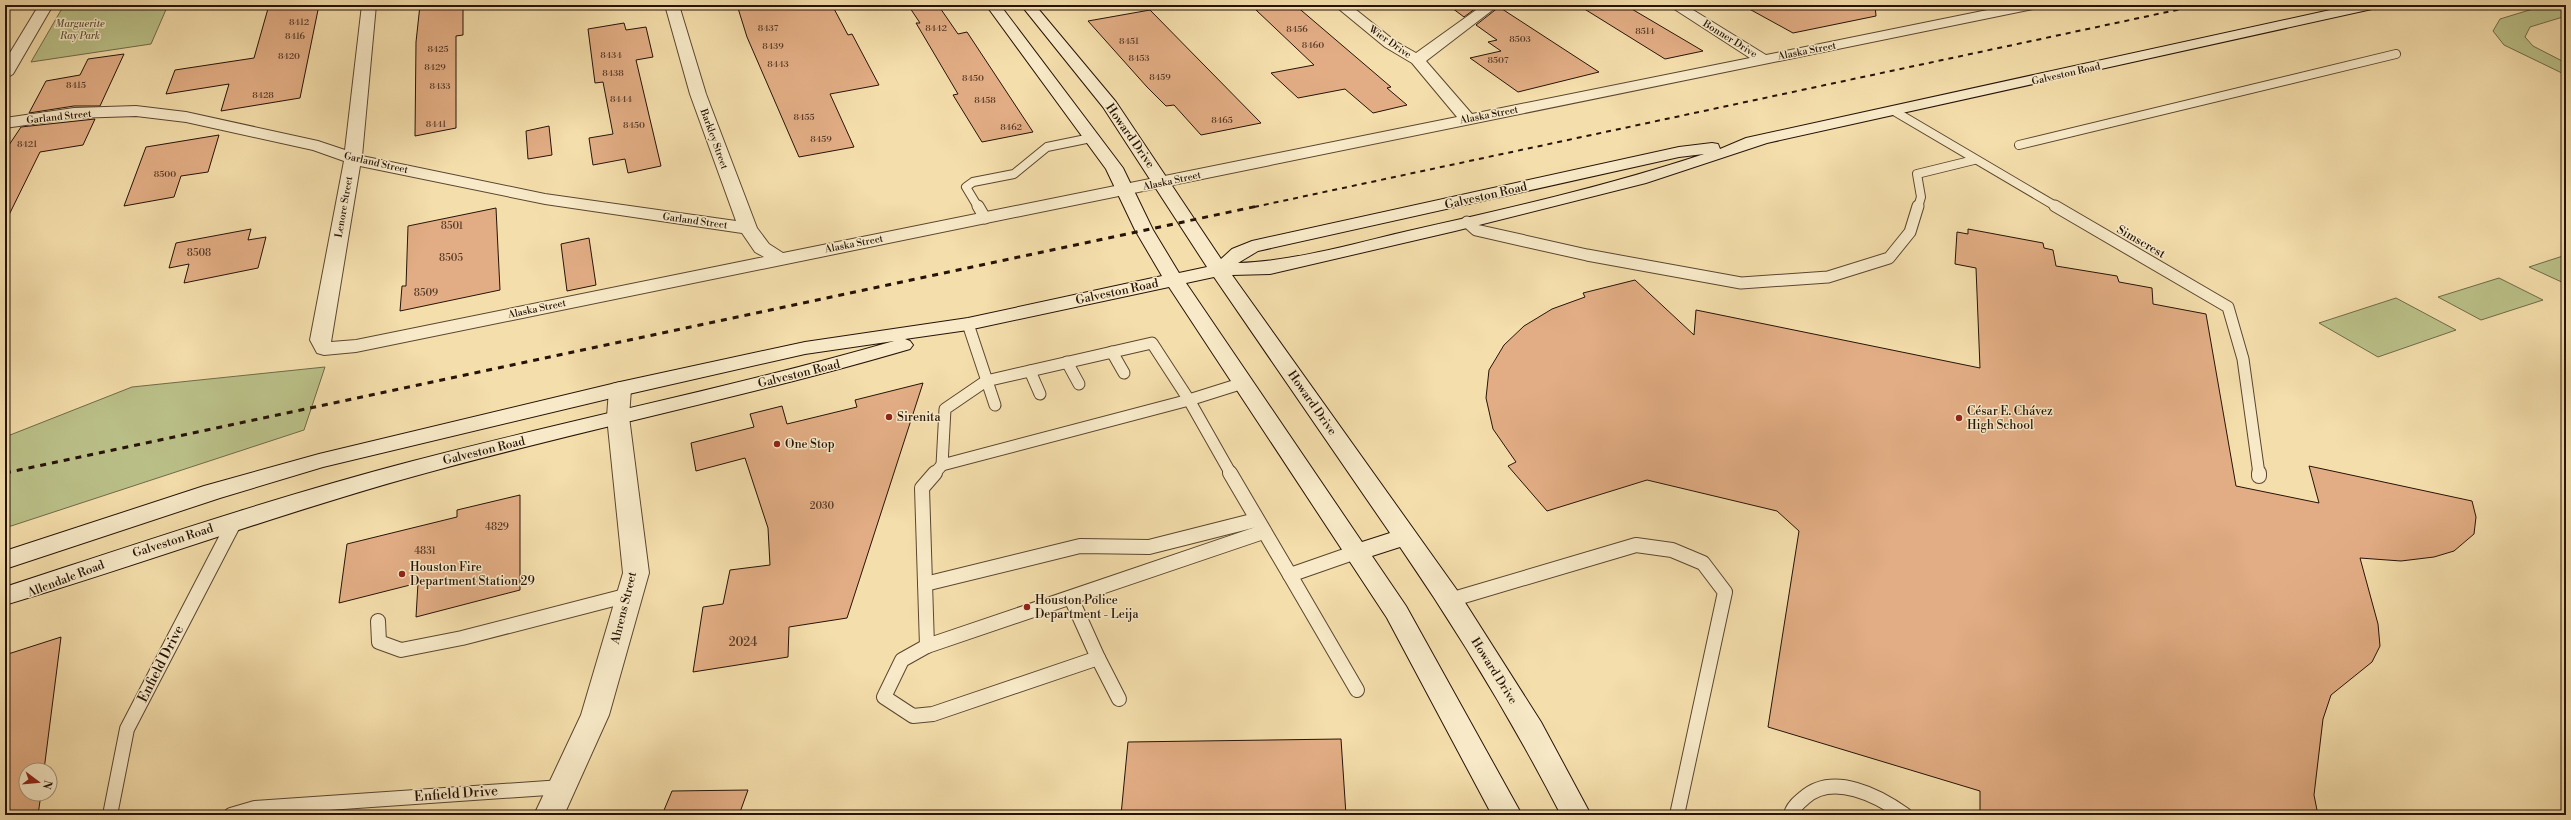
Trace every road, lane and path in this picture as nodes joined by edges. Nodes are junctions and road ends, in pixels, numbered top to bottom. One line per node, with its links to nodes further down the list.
1 (46, 5): 14 (main road)
2 (369, 5): 21 (main road, Lenore Street)
3 (672, 5): 29 (main road, Barkley Street)
4 (993, 5): 18 (main road)
5 (1028, 5): 24 (main road, Howard Drive)
6 (1341, 5): 12 (main road, Wier Drive)
7 (1492, 5): 12 (main road)
8 (1675, 5): 13 (main road, Bonner Drive)
9 (2372, 5): 15 (main road, Galveston Road)
10 (2021, 6): 13 (main road, Alaska Street)
11 (2396, 54): 20 (lane)
12 (1417, 60): 16 (main road, Wier Drive)
13 (1764, 60): 16 (main road, Alaska Street)
14 (5, 74)
15 (1894, 111): 19 (main road, Galveston Road); 22 (lane, Simscrest)
16 (1467, 119): 24 (main road, Alaska Street)
17 (5, 123): 21 (main road, Garland Street)
18 (1091, 138): 25 (main road); 27 (lane)
19 (1760, 142): 23 (main road, Galveston Road); 26 (main road, Galveston Road)
20 (2018, 145)
21 (353, 159): 29 (main road, Garland Street); 34 (main road, Lenore Street)
22 (1974, 160): 28 (lane); 50 (lane, Simscrest)
23 (1563, 178): 26 (main road); 31 (main road, Galveston Road)
24 (1162, 183): 25 (main road, Alaska Street); 31 (main road, Howard Drive)
25 (1124, 190): 27 (main road, Alaska Street); 32 (main road)
26 (1583, 194): 28 (main road, Galveston Road)
27 (985, 218): 30 (main road, Alaska Street)
28 (1468, 222): 31 (main road, Galveston Road)
29 (748, 228): 30 (main road, Barkley Street)
30 (779, 259): 34 (main road, Alaska Street)
31 (1219, 270): 32 (main road, Galveston Road); 54 (main road, Howard Drive)
32 (1174, 280): 33 (main road, Galveston Road); 40 (main road)
33 (968, 324): 39 (lane); 42 (main road, Galveston Road); 46 (main road, Galveston Road)
34 (321, 336)
35 (1112, 352): 36 (lane); 38 (lane); 44 (lane)
36 (1067, 362): 37 (lane); 41 (lane)
37 (1030, 371): 39 (lane); 43 (lane)
38 (1124, 373)
39 (986, 381): 45 (lane); 48 (lane)
40 (1243, 383): 44 (lane); 55 (main road)
41 (1079, 384)
42 (620, 389): 46 (main road, Ahrens Street); 47 (main road, Galveston Road)
43 (1040, 394)
44 (1189, 400): 48 (lane); 51 (lane)
45 (995, 405)
46 (618, 417): 49 (main road, Galveston Road); 60 (main road, Ahrens Street)
47 (416, 437): 49 (main road); 57 (main road, Galveston Road)
48 (942, 464): 59 (lane)
49 (413, 469): 52 (main road, Galveston Road)
50 (2260, 476)
51 (1256, 520): 53 (lane); 59 (lane)
52 (234, 521): 56 (main road, Galveston Road); 71 (lane, Enfield Drive)
53 (1263, 532): 58 (lane); 62 (lane)
54 (1406, 537): 55 (main road); 63 (main road, Howard Drive)
55 (1356, 552): 58 (lane); 74 (main road)
56 (128, 556): 61 (main road, Galveston Road); 64 (main road, Allendale Road)
57 (5, 560)
58 (1290, 575): 68 (lane)
59 (925, 584): 66 (lane)
60 (629, 595): 65 (lane); 70 (main road, Ahrens Street)
61 (5, 596)
62 (1071, 598): 66 (lane); 67 (lane)
63 (1450, 600): 75 (main road, Howard Drive); 76 (lane)
64 (5, 602)
65 (378, 621)
66 (927, 646): 67 (lane)
67 (1098, 658): 69 (lane)
68 (1356, 690)
69 (1119, 699)
70 (562, 787): 72 (lane, Enfield Drive); 73 (main road, Ahrens Street)
71 (110, 815)
72 (231, 815)
73 (549, 815)
74 (1507, 815)
75 (1576, 815)
76 (1677, 815)
77 (1791, 815): 78 (lane)
78 (1905, 815)

